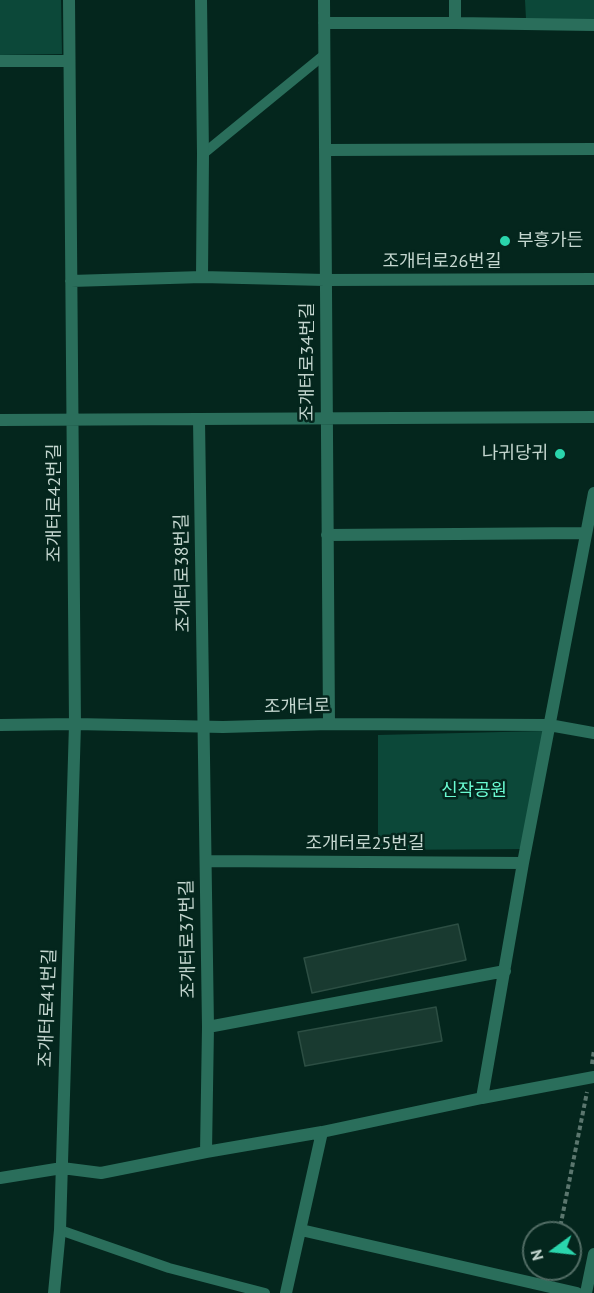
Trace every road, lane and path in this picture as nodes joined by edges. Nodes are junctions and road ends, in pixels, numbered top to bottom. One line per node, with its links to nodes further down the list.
1 (69, 0): 10 (street, 조개터로42번길)
2 (201, 0): 13 (street)
3 (324, 0): 5 (street, 조개터로34번길)
4 (455, 0): 6 (street)
5 (324, 23): 6 (street); 8 (street, 조개터로34번길)
6 (455, 23): 7 (street)
7 (594, 25)
8 (324, 56): 12 (street, 조개터로34번길); 13 (lane)
9 (0, 61): 10 (street)
10 (69, 61): 17 (street, 조개터로42번길)
11 (594, 149): 12 (street)
12 (326, 150): 16 (street, 조개터로34번길)
13 (203, 154): 14 (street)
14 (202, 277): 16 (street); 17 (street)
15 (594, 279): 16 (street, 조개터로26번길)
16 (326, 280): 20 (street, 조개터로34번길)
17 (71, 281): 19 (street, 조개터로42번길)
18 (594, 417): 20 (street)
19 (73, 419): 21 (street); 22 (street); 26 (street, 조개터로42번길)
20 (326, 419): 22 (street); 25 (street, 조개터로34번길)
21 (0, 420)
22 (199, 420): 30 (street, 조개터로38번길)
23 (594, 493): 24 (street)
24 (586, 533): 25 (street); 29 (street)
25 (327, 535): 27 (street, 조개터로34번길)
26 (75, 724): 28 (street, 조개터로); 30 (street, 조개터로); 41 (street, 조개터로41번길)
27 (329, 724): 29 (street, 조개터로); 30 (street, 조개터로)
28 (0, 725)
29 (549, 725): 31 (street, 조개터로); 33 (street)
30 (203, 726): 32 (street, 조개터로37번길)
31 (594, 733)
32 (206, 861): 33 (street, 조개터로25번길); 35 (street, 조개터로37번길)
33 (523, 863): 34 (street)
34 (504, 971): 35 (street); 38 (street)
35 (208, 1027): 40 (street, 조개터로37번길)
36 (594, 1050): 37 (path)
37 (592, 1077): 38 (street); 43 (path)
38 (482, 1098): 39 (street)
39 (322, 1132): 40 (street); 45 (street)
40 (206, 1152): 41 (street)
41 (62, 1168): 42 (street); 44 (street, 조개터로41번길)
42 (0, 1178)
43 (562, 1221)
44 (60, 1230): 47 (street, 조개터로41번길); 48 (lane)
45 (301, 1230): 49 (street); 50 (street)
46 (594, 1254): 51 (street)
47 (54, 1293)
48 (265, 1293)
49 (286, 1293)
50 (577, 1293)
51 (586, 1293)

